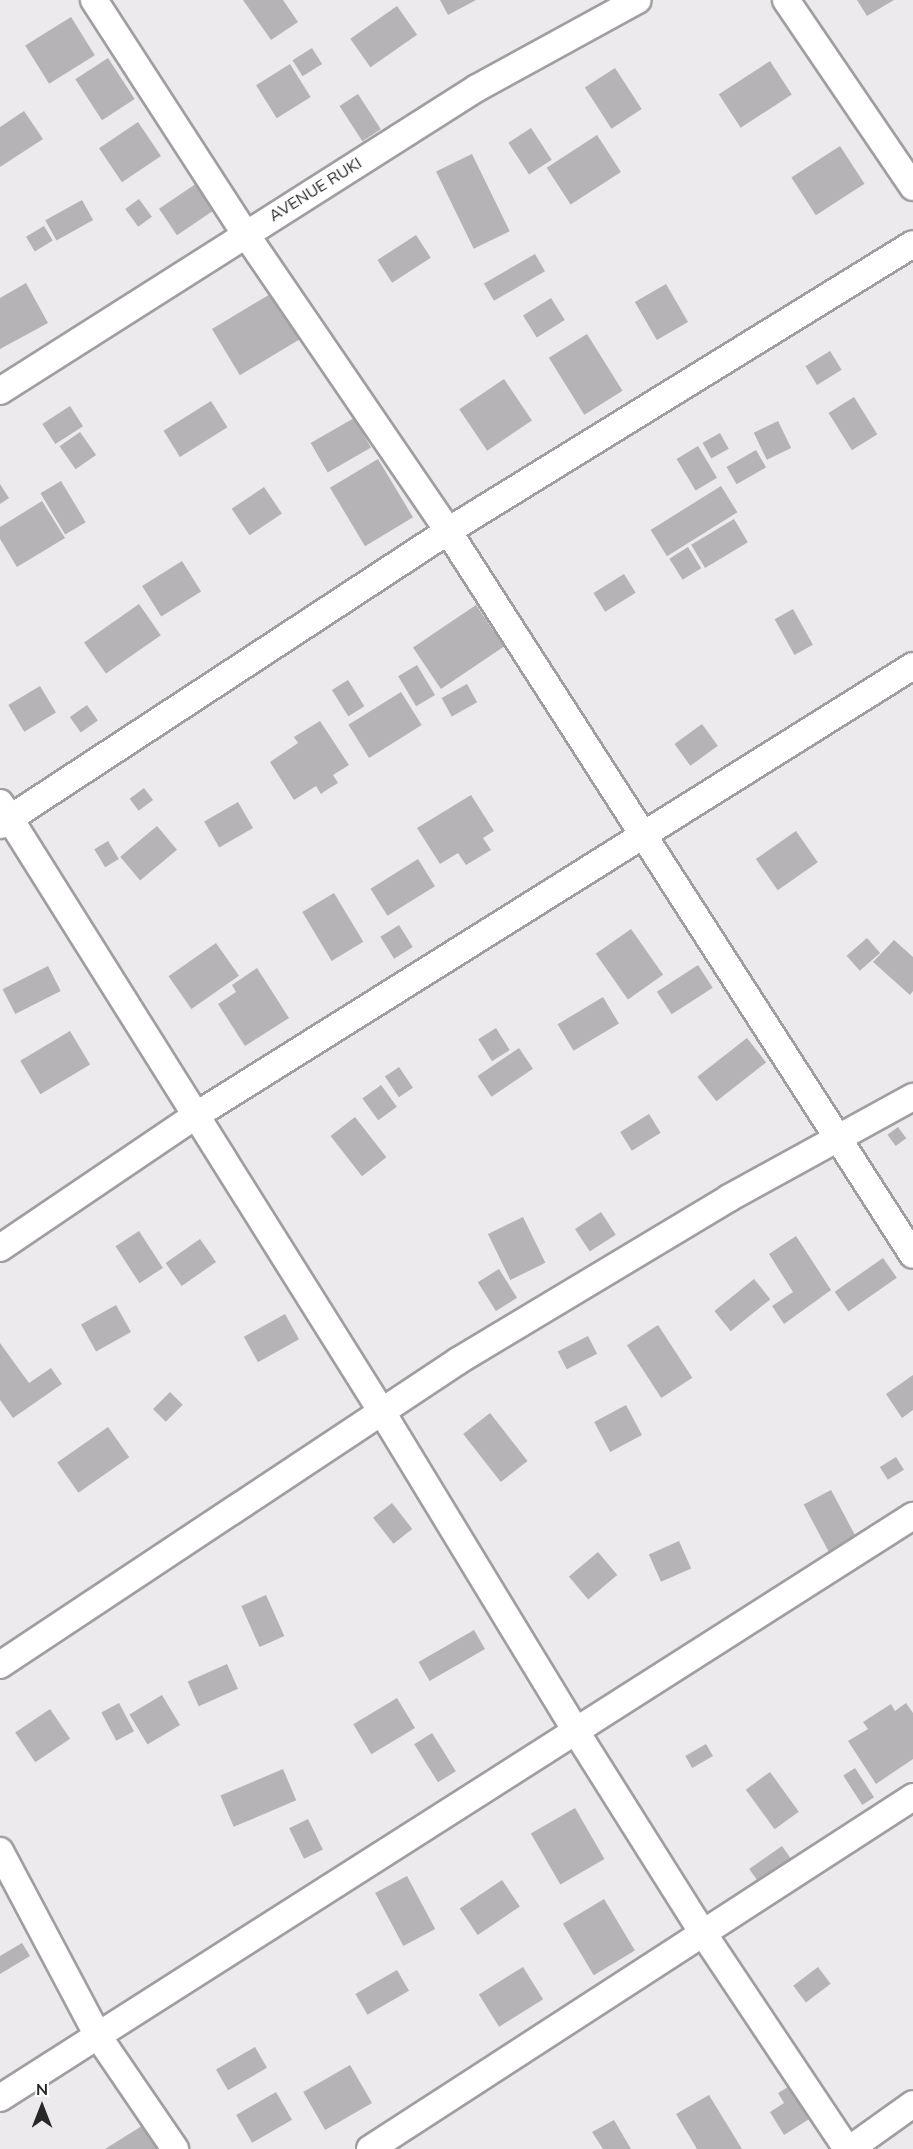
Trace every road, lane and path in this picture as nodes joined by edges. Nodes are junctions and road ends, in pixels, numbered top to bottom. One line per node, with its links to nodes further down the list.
1 (94, 0): 5 (street)
2 (638, 0): 5 (street, AVENUE RUKI)
3 (786, 0): 4 (street)
4 (913, 187)
5 (246, 233): 7 (street, AVENUE RUKI); 8 (street)
6 (913, 244): 8 (street)
7 (0, 391)
8 (448, 531): 10 (street); 11 (street)
9 (913, 666): 11 (street)
10 (3, 816): 13 (street)
11 (642, 838): 13 (street); 14 (street)
12 (913, 1096): 14 (street)
13 (195, 1116): 15 (street); 17 (street)
14 (840, 1140): 16 (street); 17 (street)
15 (0, 1248)
16 (913, 1255)
17 (382, 1412): 19 (street); 20 (street)
18 (913, 1516): 20 (street)
19 (0, 1665)
20 (575, 1730): 23 (street); 24 (street)
21 (913, 1797): 23 (street)
22 (0, 1851): 24 (street)
23 (703, 1933): 28 (street); 29 (street)
24 (98, 2036): 25 (street); 27 (street)
25 (0, 2098)
26 (913, 2104): 29 (street)
27 (175, 2149)
28 (370, 2149)
29 (848, 2149)

